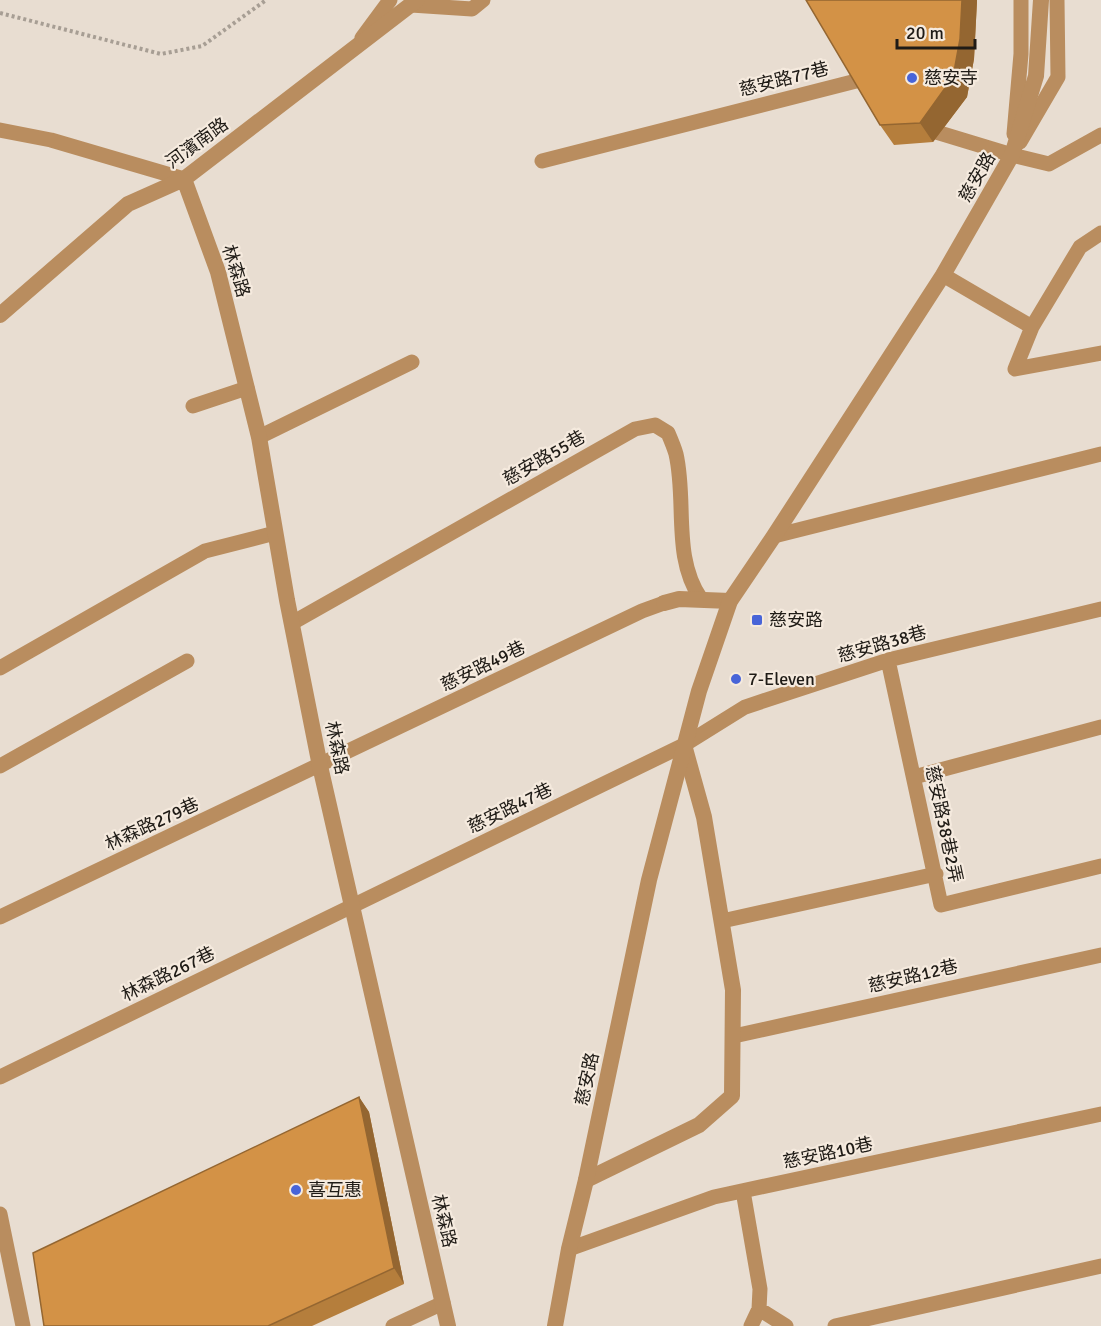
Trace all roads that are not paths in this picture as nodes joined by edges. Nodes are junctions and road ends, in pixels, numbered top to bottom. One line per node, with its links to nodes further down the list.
1 (390, 0): 7 (lane)
2 (483, 0): 6 (lane)
3 (1021, 0): 12 (lane)
4 (1041, 0): 12 (street, 慈安路)
5 (1057, 0): 12 (lane)
6 (414, 3): 7 (street, 河濱南路)
7 (355, 48): 14 (street, 河濱南路)
8 (885, 78): 13 (lane, 慈安路77巷)
9 (915, 114): 12 (lane)
10 (0, 130): 14 (lane)
11 (1101, 135): 12 (lane)
12 (1012, 155): 16 (street, 慈安路)
13 (542, 161)
14 (184, 179): 17 (street, 河濱南路); 21 (street, 林森路)
15 (1101, 233): 18 (lane)
16 (943, 275): 18 (lane); 26 (street, 慈安路)
17 (0, 315)
18 (1032, 327): 19 (lane)
19 (1101, 353)
20 (412, 362): 23 (lane)
21 (247, 387): 22 (lane); 23 (street, 林森路)
22 (193, 406)
23 (259, 437): 25 (street, 林森路)
24 (1101, 454): 26 (lane)
25 (275, 533): 31 (street, 林森路); 34 (lane)
26 (774, 536): 28 (street, 慈安路)
27 (701, 599): 28 (street); 29 (street); 31 (lane, 慈安路55巷)
28 (730, 601): 36 (street, 慈安路)
29 (664, 603): 38 (lane, 慈安路49巷)
30 (1101, 609): 32 (lane, 慈安路38巷)
31 (292, 623): 38 (street, 林森路)
32 (888, 660): 36 (lane, 慈安路38巷); 39 (lane, 慈安路38巷2弄)
33 (187, 661): 37 (lane)
34 (0, 668)
35 (1101, 727): 39 (lane)
36 (684, 745): 42 (lane, 慈安路47巷); 44 (street); 49 (street, 慈安路)
37 (0, 766)
38 (321, 766): 42 (street, 林森路); 43 (lane, 林森路279巷)
39 (914, 777): 41 (lane, 慈安路38巷2弄)
40 (1101, 866): 41 (lane, 慈安路38巷2弄)
41 (936, 874): 44 (lane)
42 (354, 905): 47 (lane, 林森路267巷); 54 (street, 林森路)
43 (0, 917)
44 (722, 921): 46 (street)
45 (1101, 955): 46 (lane, 慈安路12巷)
46 (734, 1036): 49 (street)
47 (0, 1077)
48 (1101, 1114): 50 (lane, 慈安路10巷)
49 (586, 1179): 52 (street, 慈安路)
50 (743, 1191): 52 (lane, 慈安路10巷); 55 (lane)
51 (0, 1214): 56 (lane)
52 (569, 1249): 59 (street, 慈安路)
53 (1101, 1266): 62 (lane)
54 (443, 1303): 57 (lane); 58 (street, 林森路)
55 (759, 1309): 60 (lane); 61 (lane)
56 (23, 1326)
57 (393, 1326)
58 (448, 1326)
59 (555, 1326)
60 (751, 1326)
61 (786, 1326)
62 (835, 1326)

